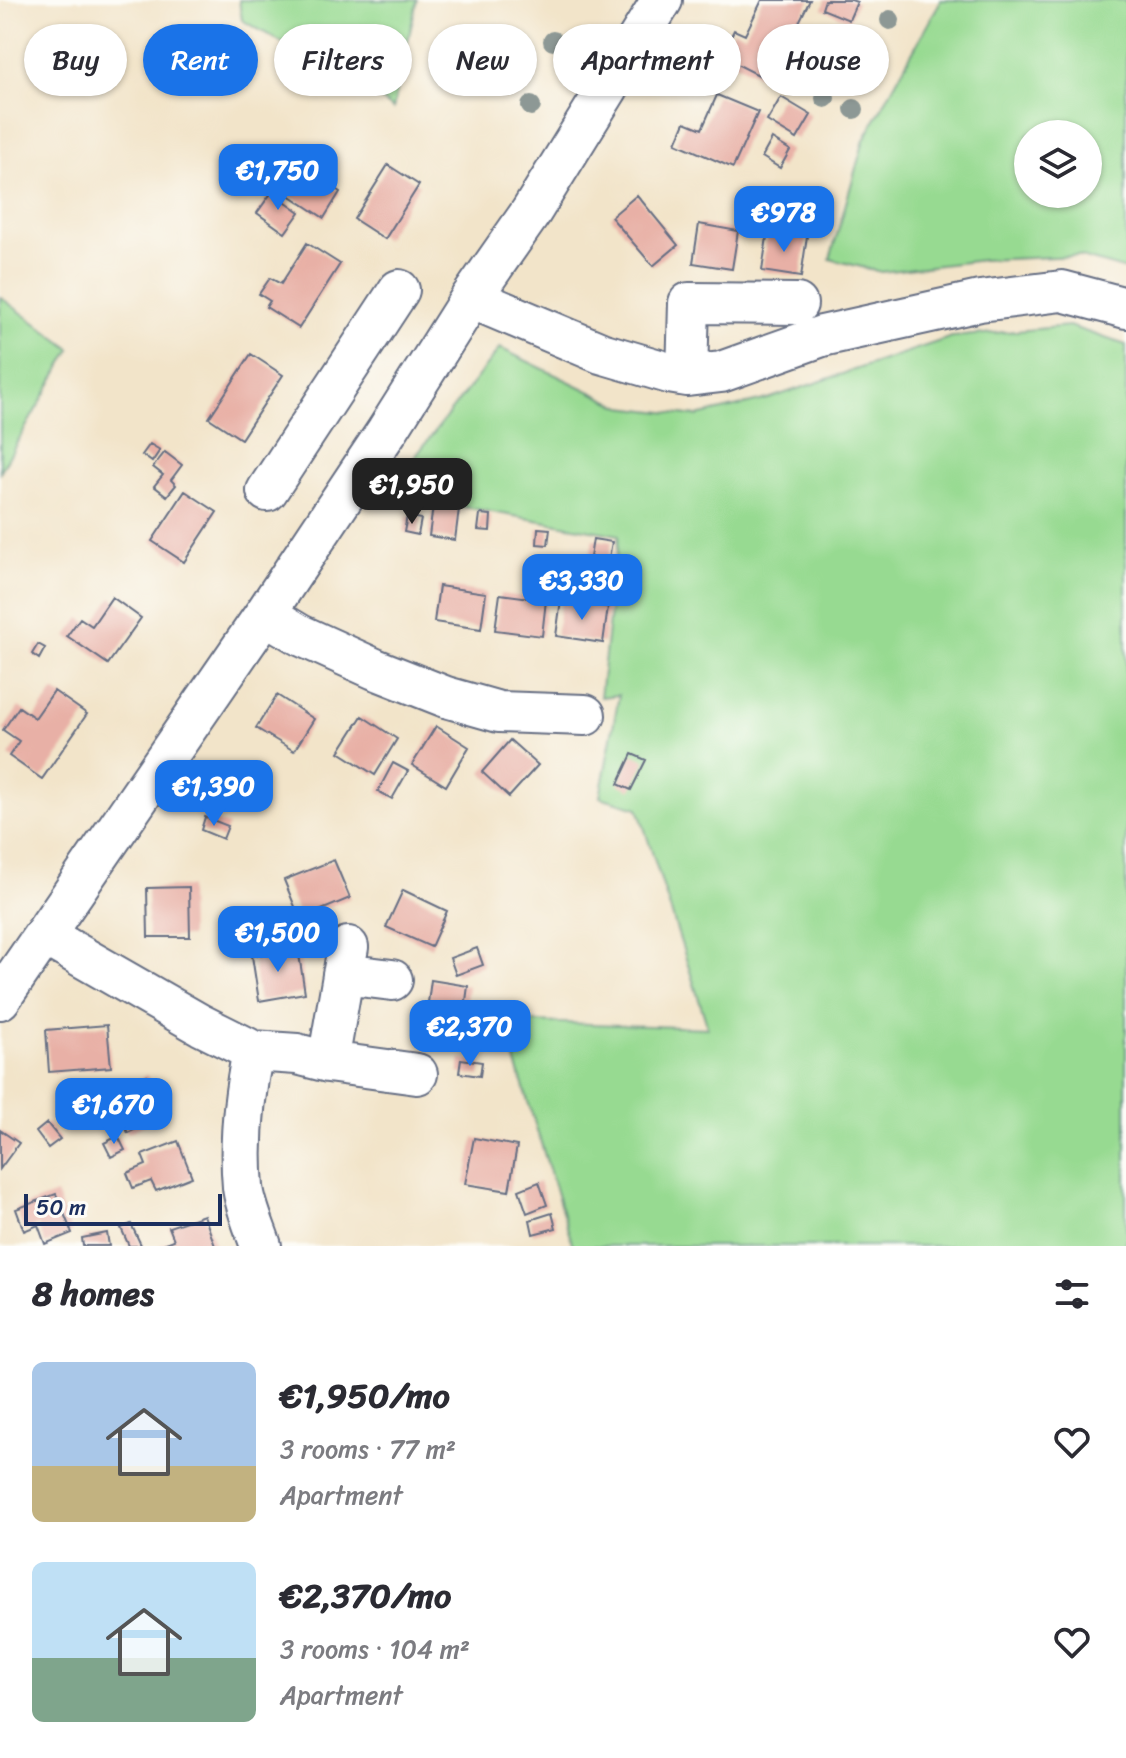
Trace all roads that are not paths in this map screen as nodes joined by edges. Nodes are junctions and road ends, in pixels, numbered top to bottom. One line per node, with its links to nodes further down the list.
1 (662, 0): 3 (street)
2 (399, 290): 7 (street)
3 (471, 298): 6 (street); 8 (street)
4 (797, 304): 6 (street)
5 (1126, 308): 6 (street)
6 (687, 376)
7 (336, 386): 8 (street); 9 (street)
8 (387, 431): 10 (street)
9 (267, 491)
10 (265, 614): 11 (street); 12 (street)
11 (585, 715)
12 (44, 935): 14 (street); 15 (street)
13 (392, 980): 16 (street)
14 (0, 999)
15 (253, 1051): 16 (street); 18 (street)
16 (328, 1062): 17 (street)
17 (417, 1074)
18 (261, 1246)

